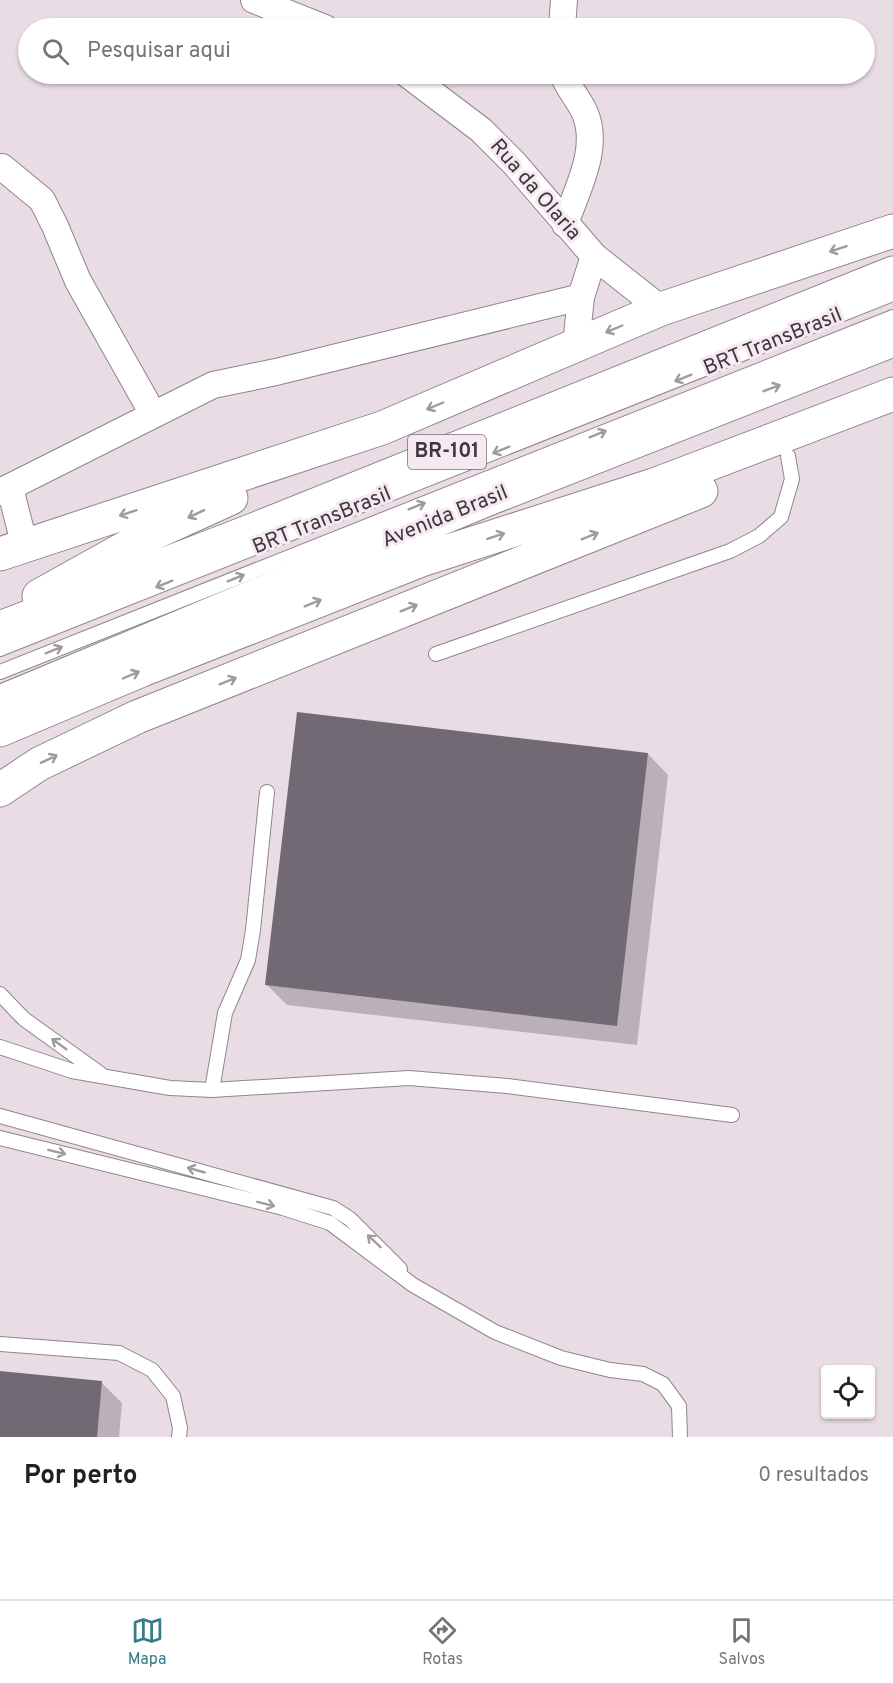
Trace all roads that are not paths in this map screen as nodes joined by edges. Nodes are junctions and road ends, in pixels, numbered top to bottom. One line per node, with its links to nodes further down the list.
1 (254, 0): 3 (street)
2 (564, 0): 4 (street)
3 (300, 18)
4 (563, 18)
5 (420, 84): 8 (street, Rua da Olaria)
6 (569, 84): 8 (street)
7 (2, 167): 21 (street)
8 (565, 224): 10 (street, Rua da Olaria)
9 (893, 231): 14 (highway, BR-101, one-way to 14)
10 (594, 256): 13 (street); 14 (street, Rua da Olaria)
11 (893, 273): 28 (highway, BR-101)
12 (893, 294): 29 (lane, BRT TransBrasil, one-way to 29)
13 (581, 297): 17 (street); 21 (street)
14 (661, 309): 17 (highway, BR-101, one-way to 17)
15 (893, 317): 31 (lane, BRT TransBrasil, one-way to 15)
16 (893, 340): 25 (highway, Avenida Brasil / BR-101, one-way to 16)
17 (576, 345): 22 (highway, BR-101, one-way to 22)
18 (893, 382): 25 (highway)
19 (893, 394): 20 (highway, Avenida Brasil)
20 (853, 409): 23 (highway, Avenida Brasil); 33 (highway, Avenida Brasil, one-way to 20)
21 (153, 414): 24 (street)
22 (382, 428): 26 (highway, one-way to 26); 27 (highway, one-way to 27)
23 (788, 456): 30 (lane); 34 (highway, Avenida Brasil, one-way to 23)
24 (5, 490): 26 (street)
25 (483, 501): 32 (highway, Avenida Brasil / BR-101)
26 (8, 553)
27 (0, 619)
28 (0, 628)
29 (0, 649)
30 (436, 654)
31 (0, 672)
32 (0, 702)
33 (0, 730)
34 (0, 790)
35 (267, 792): 39 (lane)
36 (0, 994): 38 (lane, one-way to 36)
37 (0, 1047): 38 (lane)
38 (107, 1078): 39 (lane)
39 (212, 1090): 40 (lane)
40 (732, 1114)
41 (0, 1116): 43 (lane, one-way to 41)
42 (0, 1138): 43 (lane, one-way to 43)
43 (413, 1285): 46 (lane)
44 (0, 1344): 45 (lane)
45 (179, 1437)
46 (680, 1437)

